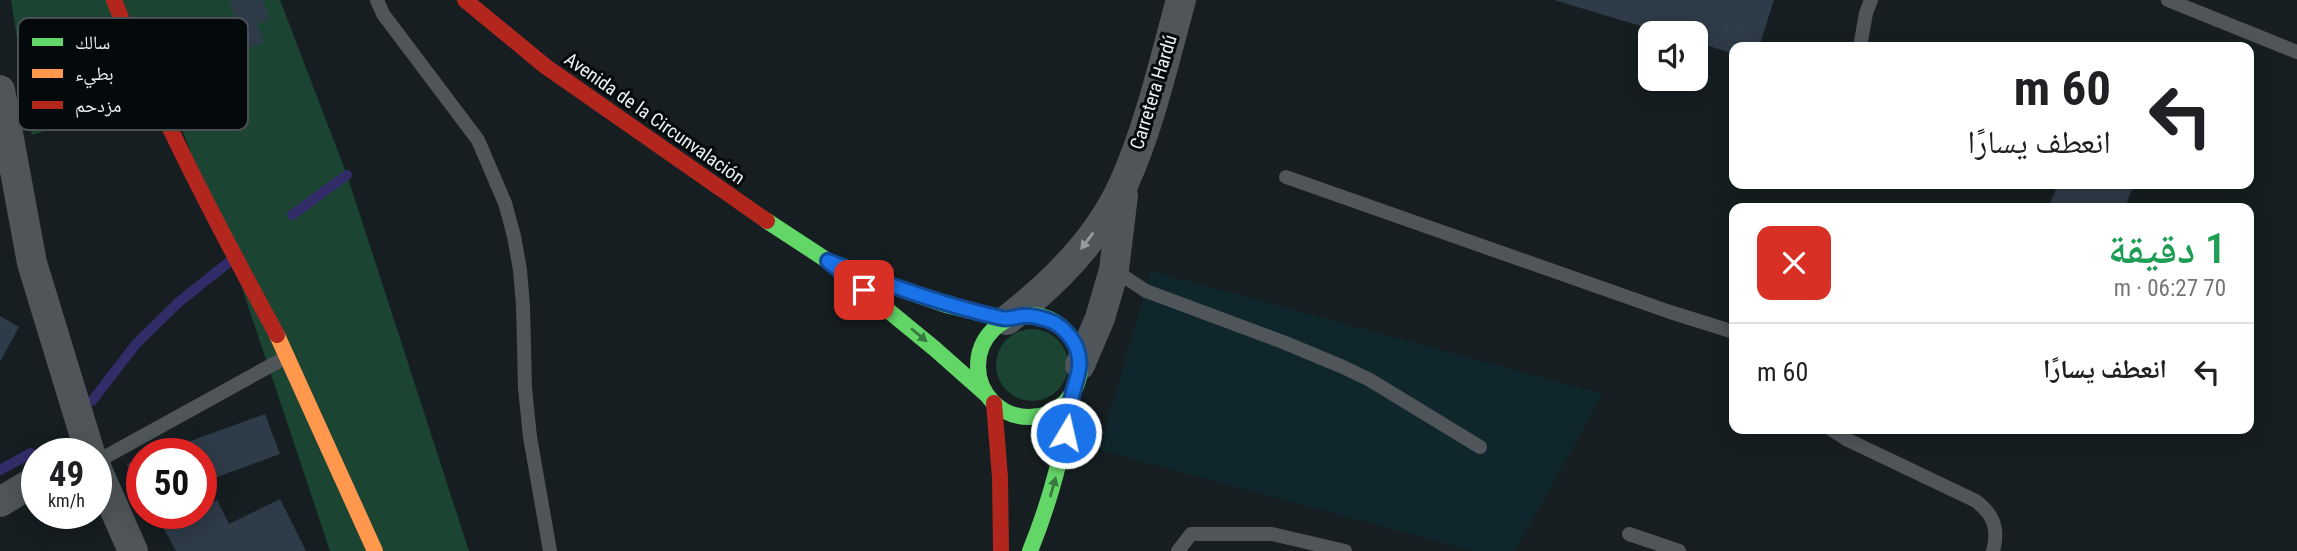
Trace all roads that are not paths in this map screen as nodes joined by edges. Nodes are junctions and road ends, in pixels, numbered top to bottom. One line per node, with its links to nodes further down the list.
1 (114, 0): 7 (main road)
2 (377, 0): 32 (lane)
3 (465, 0): 14 (main road, Avenida de la Circunvalación)
4 (1181, 0): 13 (street, Carretera Hardú)
5 (1871, 0): 8 (lane)
6 (2168, 0): 9 (lane)
7 (121, 18)
8 (1861, 42)
9 (2297, 52)
10 (0, 90): 23 (street)
11 (172, 130): 18 (main road)
12 (1286, 177): 17 (lane)
13 (1124, 184): 15 (street, Carretera Hardú); 16 (street, Carretera Hardú, one-way to 16)
14 (828, 261): 16 (main road); 21 (main road, one-way to 21)
15 (1114, 270): 19 (street, Carretera Hardú); 25 (lane)
16 (1007, 320): 19 (main road); 21 (main road)
17 (1729, 331)
18 (288, 356): 24 (lane); 31 (main road)
19 (1080, 365): 20 (main road)
20 (1073, 393): 21 (main road); 34 (main road, one-way to 20)
21 (990, 399): 33 (main road)
22 (1838, 434): 38 (lane)
23 (84, 438)
24 (112, 446)
25 (1480, 447)
26 (21, 490): 27 (street)
27 (0, 502)
28 (112, 505): 30 (street)
29 (1629, 534): 37 (lane)
30 (133, 551)
31 (375, 551)
32 (550, 551)
33 (1001, 551)
34 (1030, 551)
35 (1178, 551): 36 (lane)
36 (1345, 551)
37 (1679, 551)
38 (1993, 551)

